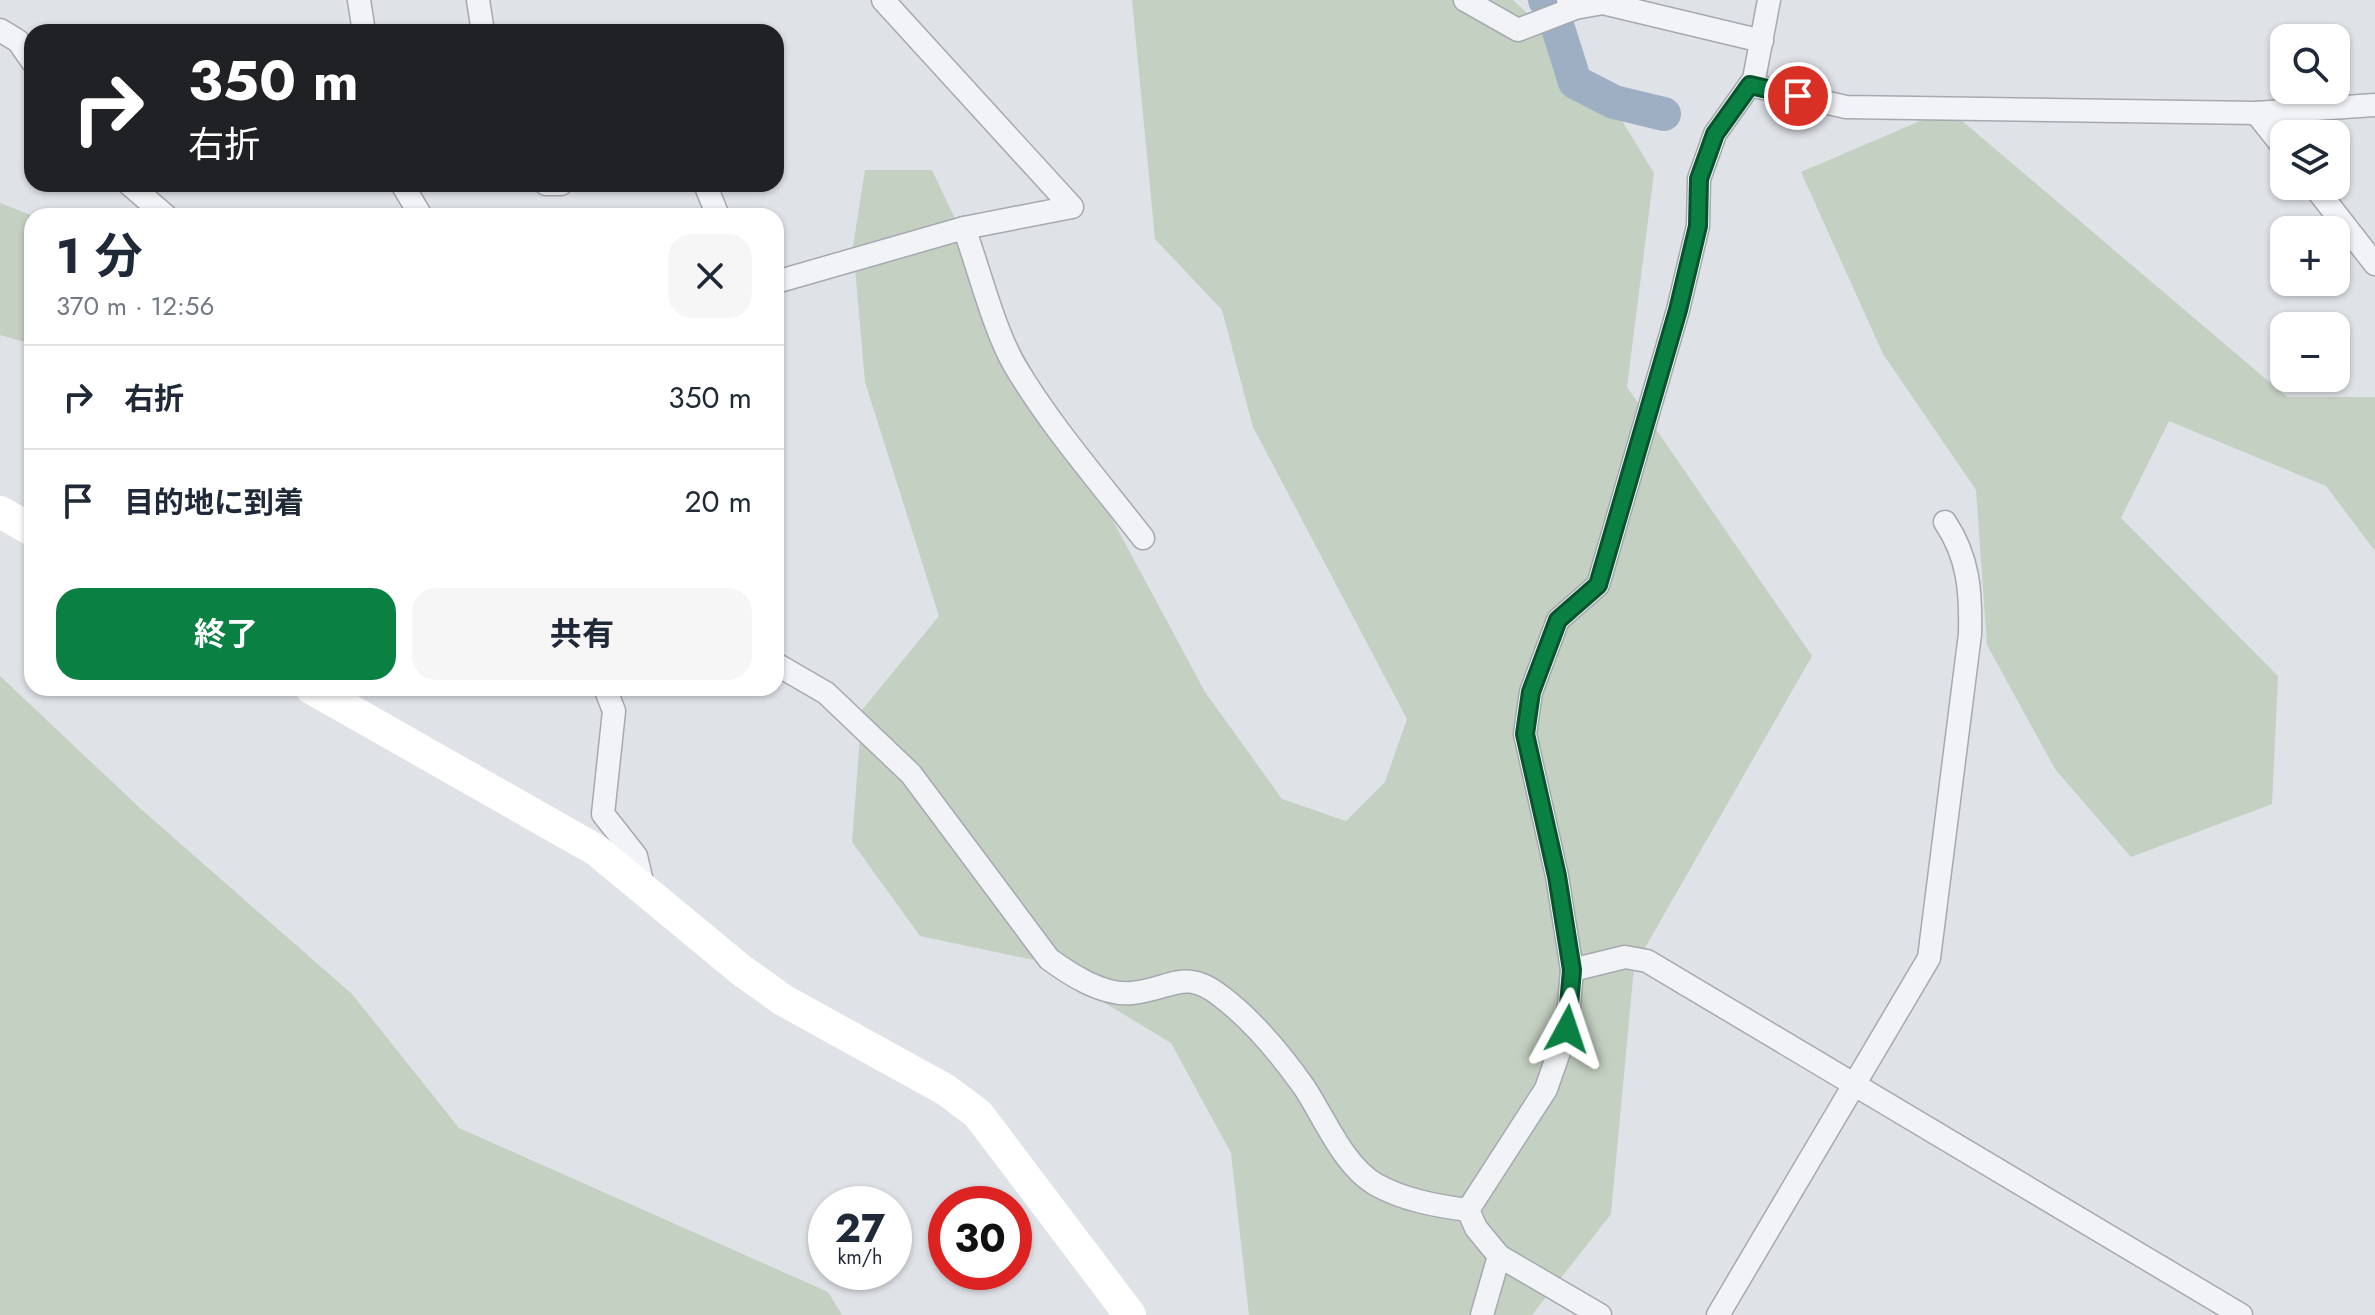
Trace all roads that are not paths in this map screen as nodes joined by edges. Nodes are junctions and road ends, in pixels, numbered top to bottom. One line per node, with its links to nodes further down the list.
1 (359, 0): 7 (street)
2 (478, 0): 8 (street)
3 (883, 0): 18 (street)
4 (1465, 0): 6 (street)
5 (1769, 0): 11 (street)
6 (1572, 4): 11 (street)
7 (363, 24)
8 (482, 24)
9 (0, 30): 10 (street)
10 (24, 50)
11 (1756, 65): 13 (street); 29 (street)
12 (2375, 105): 13 (street)
13 (2256, 113): 14 (street)
14 (2270, 130)
15 (138, 192): 17 (street)
16 (2325, 200): 19 (street)
17 (157, 208)
18 (964, 228): 20 (street); 24 (street)
19 (2375, 264)
20 (784, 280)
21 (0, 512): 23 (street)
22 (1945, 522): 30 (street)
23 (24, 526)
24 (1143, 538)
25 (784, 669): 31 (street)
26 (608, 696): 28 (street)
27 (338, 697): 28 (street)
28 (643, 886): 33 (street)
29 (1572, 970): 30 (street); 31 (street)
30 (1854, 1085): 36 (street); 37 (street)
31 (1468, 1210): 32 (street)
32 (1499, 1256): 34 (street); 35 (street)
33 (1130, 1315)
34 (1482, 1315)
35 (1600, 1315)
36 (1718, 1315)
37 (2241, 1315)

